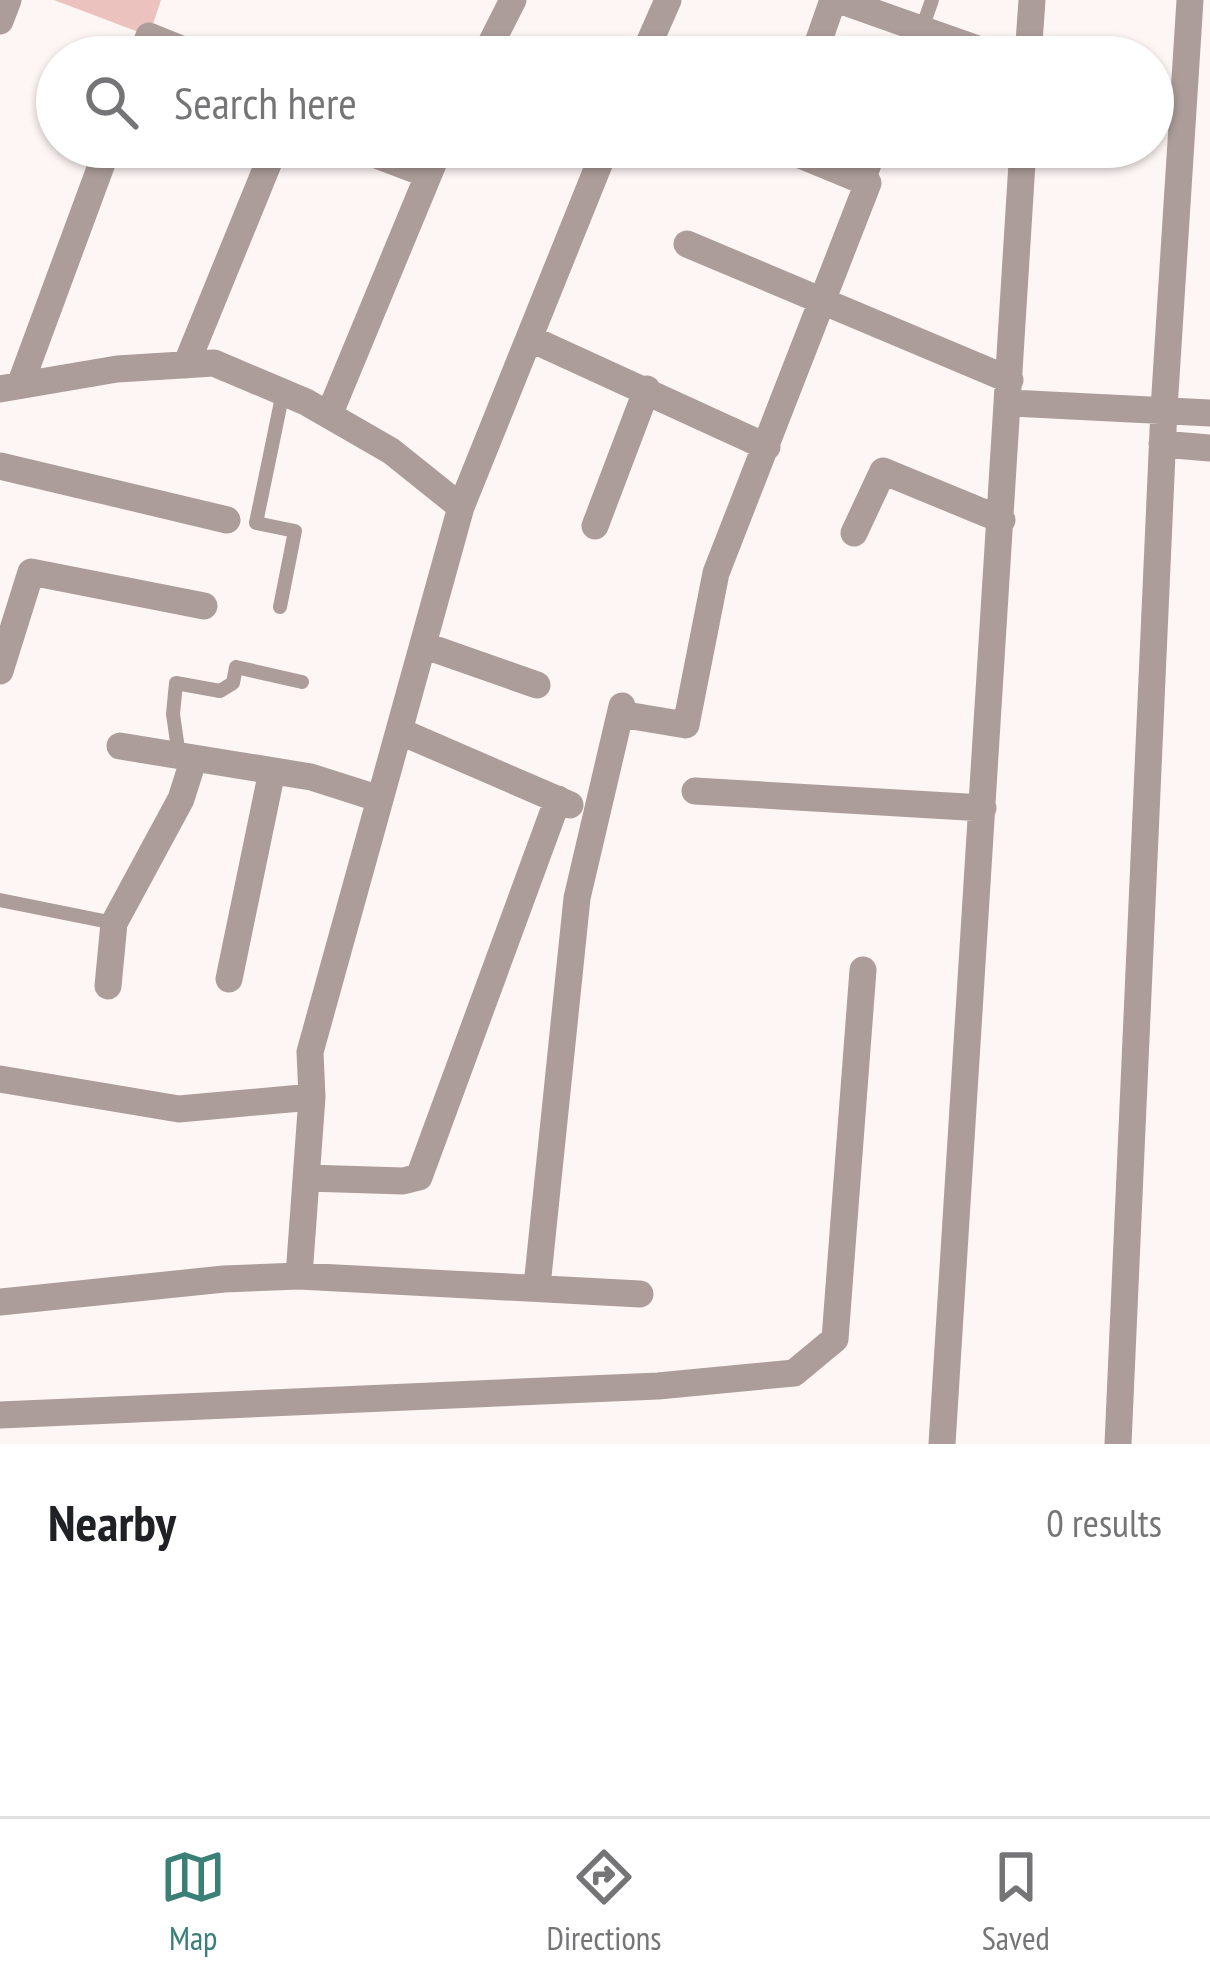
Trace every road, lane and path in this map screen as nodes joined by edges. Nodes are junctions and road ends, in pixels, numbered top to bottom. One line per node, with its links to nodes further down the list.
1 (8, 0): 8 (street)
2 (513, 0): 10 (street)
3 (668, 0): 11 (street)
4 (836, 0): 9 (street); 12 (street)
5 (932, 0): 9 (lane)
6 (1032, 0): 15 (street)
7 (1190, 0): 34 (street)
8 (0, 21)
9 (922, 29): 13 (lane); 14 (street)
10 (495, 36)
11 (652, 36)
12 (821, 36)
13 (920, 36)
14 (942, 36)
15 (1029, 36)
16 (99, 168): 30 (street)
17 (266, 168): 29 (street)
18 (410, 168): 24 (street)
19 (429, 168): 24 (street)
20 (598, 168): 28 (street)
21 (832, 168): 25 (street)
22 (873, 168): 25 (lane)
23 (1022, 168): 33 (street)
24 (426, 174): 36 (street)
25 (868, 183): 27 (street)
26 (687, 244): 27 (street)
27 (824, 302): 33 (street); 38 (street)
28 (530, 338): 31 (street); 41 (street)
29 (186, 365): 30 (street); 32 (street)
30 (10, 387)
31 (646, 389): 38 (street); 44 (street)
32 (283, 392): 36 (street); 47 (lane)
33 (1009, 392): 34 (street); 43 (street)
34 (1163, 409): 35 (street); 37 (street)
35 (1210, 413)
36 (329, 416): 41 (street)
37 (1162, 444): 39 (street); 75 (street)
38 (766, 447): 60 (street)
39 (1210, 448)
40 (0, 466): 42 (street)
41 (461, 507): 48 (street)
42 (227, 520)
43 (1002, 520): 45 (street); 59 (street)
44 (595, 526)
45 (854, 533)
46 (204, 606): 49 (street)
47 (280, 607)
48 (423, 645): 51 (street); 52 (street)
49 (0, 671)
50 (302, 682): 54 (lane)
51 (537, 685)
52 (399, 731): 57 (street); 58 (street)
53 (120, 746): 54 (street)
54 (187, 757): 55 (street); 62 (street)
55 (272, 771): 57 (street); 64 (street)
56 (695, 791): 59 (street)
57 (380, 799): 67 (street)
58 (558, 800): 60 (street); 68 (street)
59 (983, 808): 74 (street)
60 (596, 816): 70 (street)
61 (0, 900): 62 (lane)
62 (114, 923): 65 (street)
63 (863, 970): 73 (street)
64 (229, 980)
65 (108, 986)
66 (0, 1079): 67 (street)
67 (312, 1097): 68 (street)
68 (307, 1178): 69 (street)
69 (299, 1276): 70 (street); 72 (street)
70 (537, 1286): 71 (street)
71 (640, 1294)
72 (0, 1302)
73 (0, 1415)
74 (942, 1444)
75 (1118, 1444)

